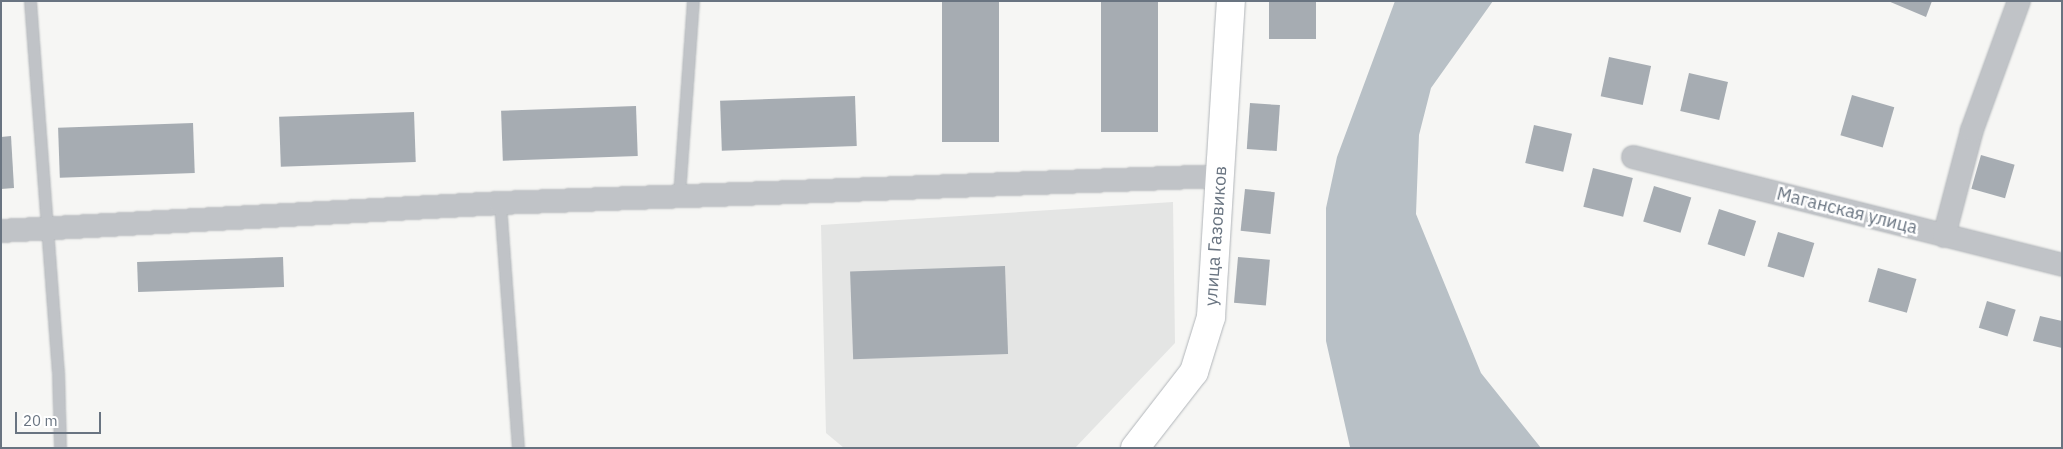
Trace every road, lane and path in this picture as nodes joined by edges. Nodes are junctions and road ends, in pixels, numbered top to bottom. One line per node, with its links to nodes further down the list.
1 (30, 1): 9 (lane)
2 (693, 1): 7 (lane)
3 (1231, 1): 6 (street, улица Газовиков)
4 (2019, 1): 11 (street)
5 (1633, 157): 11 (street, Маганская улица)
6 (1221, 176): 7 (street); 15 (street, улица Газовиков)
7 (679, 195): 8 (street)
8 (500, 203): 9 (street); 14 (lane)
9 (46, 229): 10 (street); 13 (lane)
10 (1, 231)
11 (1944, 236): 12 (street, Маганская улица)
12 (2062, 265)
13 (60, 448)
14 (518, 448)
15 (1135, 448)

